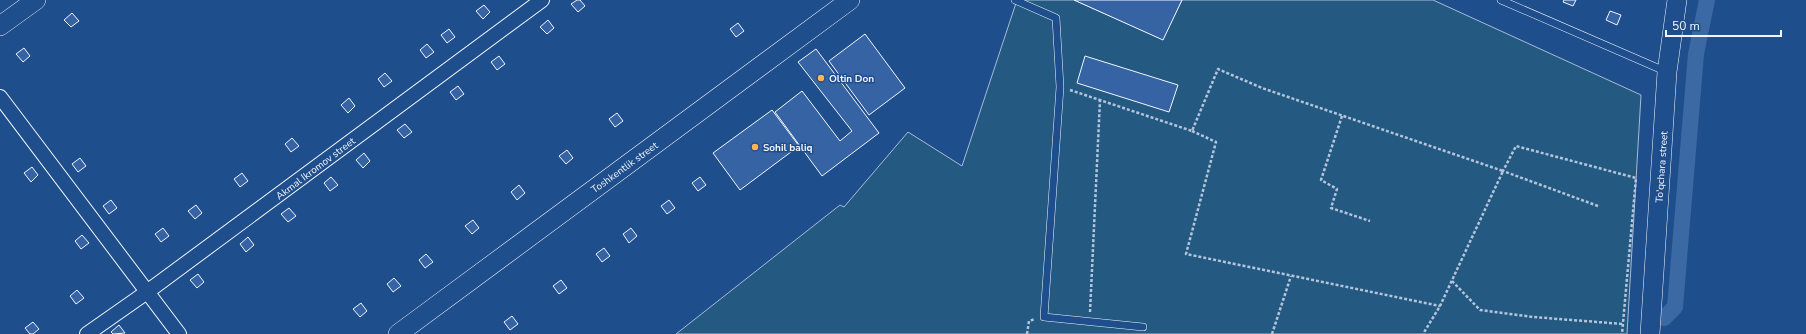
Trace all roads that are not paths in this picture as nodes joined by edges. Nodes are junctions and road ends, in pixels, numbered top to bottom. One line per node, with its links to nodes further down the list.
1 (36, 0): 7 (main road)
2 (542, 0): 10 (street, Akmal Ikromov street)
3 (850, 0): 14 (main road, Toshkentlik street)
4 (1015, 0): 11 (lane)
5 (1501, 0): 8 (lane)
6 (1677, 0): 8 (main road, To'qchara street)
7 (0, 26)
8 (1667, 72): 15 (main road, To'qchara street)
9 (0, 97): 10 (street)
10 (147, 292): 12 (street, Akmal Ikromov street); 13 (street)
11 (1143, 327)
12 (87, 334)
13 (179, 334)
14 (398, 334)
15 (1650, 334)

